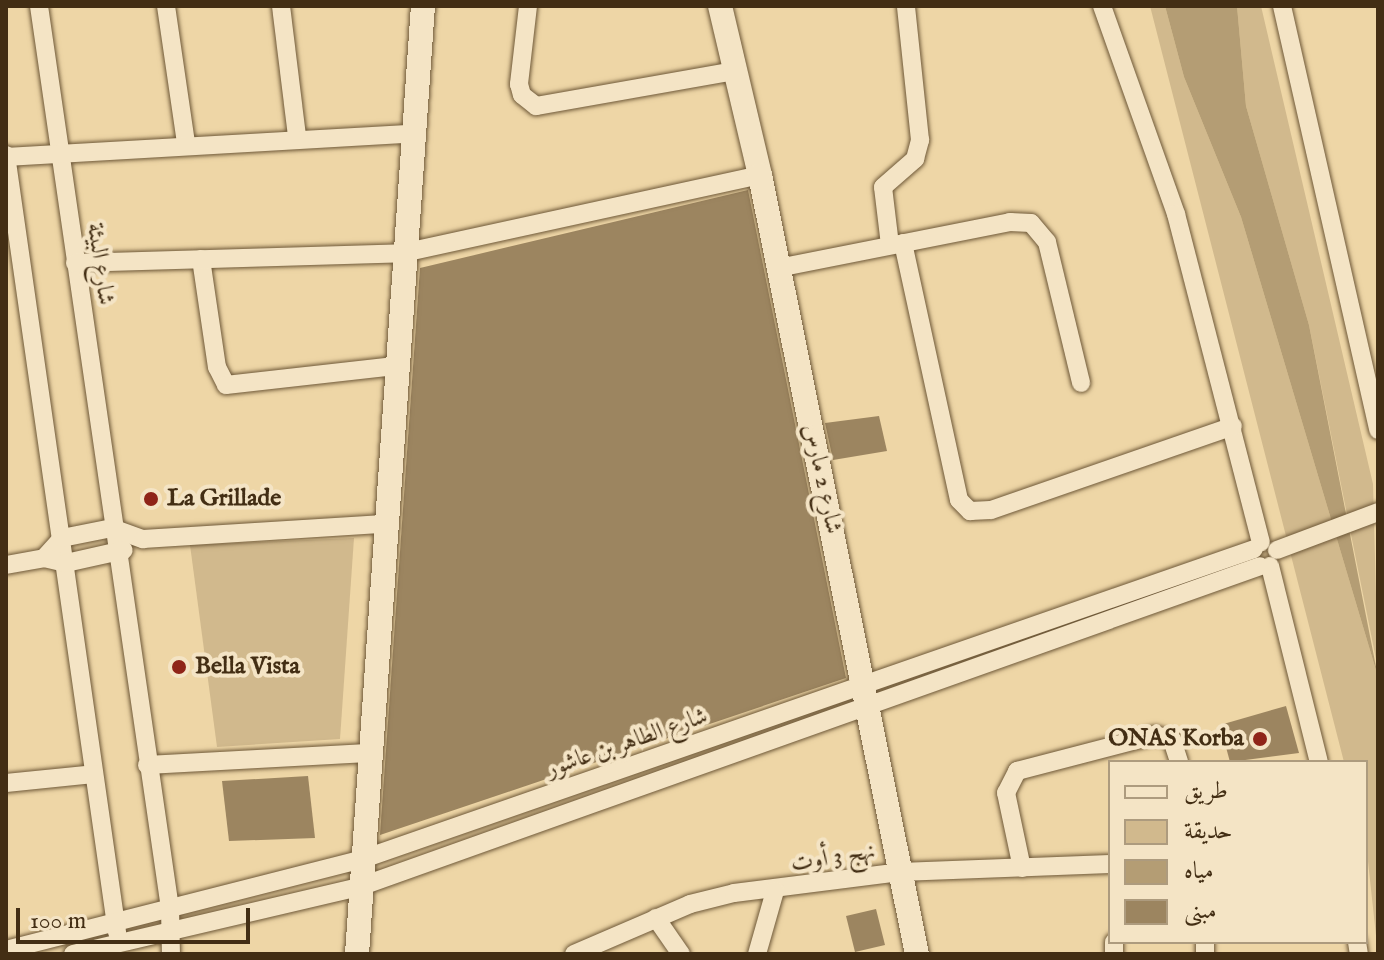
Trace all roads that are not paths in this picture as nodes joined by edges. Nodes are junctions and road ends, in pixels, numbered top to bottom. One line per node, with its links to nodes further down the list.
1 (39, 6): 14 (street, شارع البيئة)
2 (166, 6): 13 (street)
3 (281, 6): 12 (street)
4 (423, 6): 11 (street)
5 (528, 6): 10 (street)
6 (720, 6): 10 (street, شارع 2 مارس)
7 (906, 6): 17 (street)
8 (1102, 6): 25 (street)
9 (1282, 6): 26 (street)
10 (735, 71): 16 (street, شارع 2 مارس)
11 (411, 134): 12 (street); 18 (street)
12 (297, 137): 13 (street)
13 (186, 143): 14 (street)
14 (61, 149): 15 (street); 20 (street, شارع البيئة)
15 (6, 156): 22 (street)
16 (760, 175): 18 (street); 21 (street, شارع 2 مارس)
17 (897, 244): 21 (street); 24 (street); 25 (street)
18 (403, 253): 19 (street); 23 (street)
19 (201, 259): 20 (street); 23 (street)
20 (75, 263): 29 (street, شارع البيئة)
21 (778, 268): 37 (street, شارع 2 مارس)
22 (15, 280): 30 (street)
23 (395, 366): 28 (street)
24 (1081, 383)
25 (1233, 426): 32 (street)
26 (1378, 430)
27 (1378, 512): 32 (street, شارع الطاهر بن عاشور)
28 (384, 524): 31 (street); 38 (street)
29 (112, 528): 30 (street); 31 (street); 33 (street, شارع البيئة)
30 (62, 538): 34 (street); 35 (street)
31 (143, 539): 33 (street)
32 (1268, 553): 37 (street, شارع الطاهر بن عاشور); 40 (street)
33 (116, 555): 35 (street); 41 (street, شارع البيئة)
34 (44, 558): 35 (street); 36 (street)
35 (66, 563): 42 (street)
36 (6, 565)
37 (866, 698): 44 (street, شارع الطاهر بن عاشور); 47 (street, شارع 2 مارس); 48 (street, شارع الطاهر بن عاشور)
38 (368, 753): 41 (street); 44 (street)
39 (1178, 760): 46 (street)
40 (1319, 760)
41 (147, 765): 50 (street, شارع البيئة)
42 (94, 774): 43 (street); 52 (street)
43 (6, 783)
44 (363, 859): 48 (street); 50 (street, شارع الطاهر بن عاشور)
45 (1108, 864): 46 (street, نهج 3 أوت)
46 (1022, 868): 47 (street, نهج 3 أوت)
47 (900, 872): 49 (street, نهج 3 أوت); 62 (street, شارع 2 مارس)
48 (362, 886): 53 (street, شارع الطاهر بن عاشور); 58 (street)
49 (775, 891): 51 (street, نهج 3 أوت); 61 (street)
50 (170, 908): 52 (street, شارع الطاهر بن عاشور); 53 (street, شارع البيئة)
51 (656, 918): 59 (street, نهج 3 أوت); 60 (street)
52 (115, 921): 54 (street); 55 (street, شارع الطاهر بن عاشور)
53 (171, 931): 54 (street, شارع الطاهر بن عاشور); 57 (street, شارع البيئة)
54 (119, 942): 56 (street, شارع الطاهر بن عاشور)
55 (6, 950)
56 (73, 954)
57 (171, 954)
58 (357, 954)
59 (574, 954)
60 (681, 954)
61 (757, 954)
62 (917, 954)

